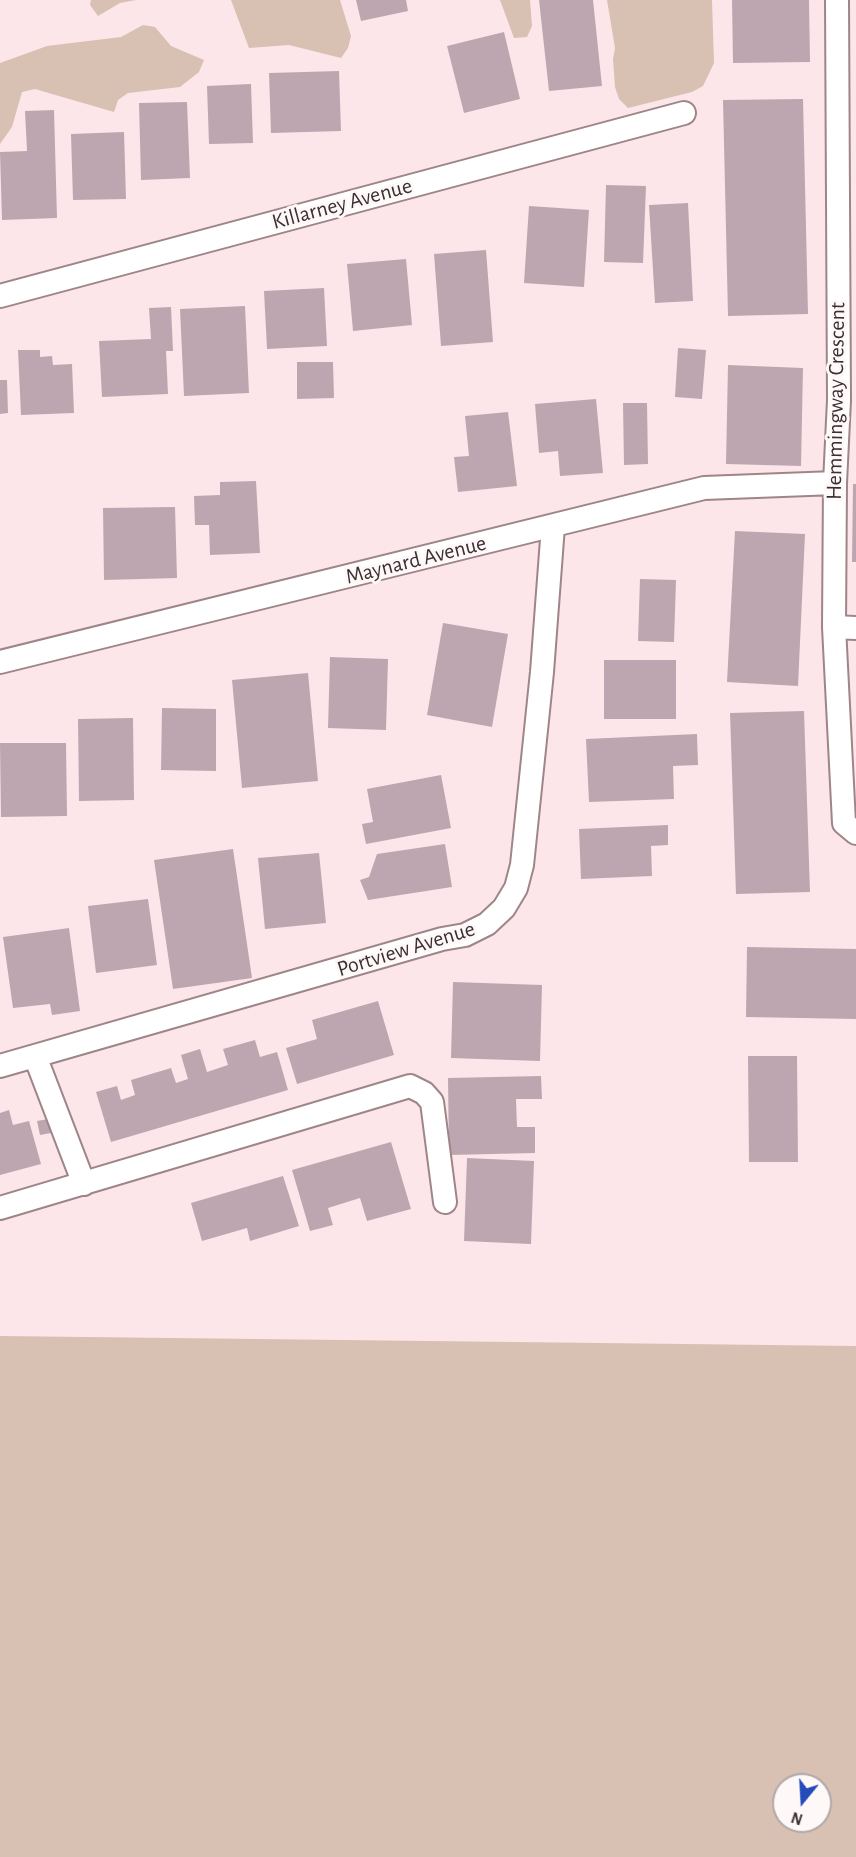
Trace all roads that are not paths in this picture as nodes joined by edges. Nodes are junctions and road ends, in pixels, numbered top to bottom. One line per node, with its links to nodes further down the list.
1 (837, 0): 3 (street, Hemmingway Crescent)
2 (684, 113): 4 (street, Killarney Avenue)
3 (846, 191): 5 (street, Hemmingway Crescent)
4 (0, 296)
5 (848, 400): 6 (street, Hemmingway Crescent)
6 (835, 483): 7 (street, Maynard Avenue); 8 (street, Hemmingway Crescent)
7 (553, 526): 9 (street, Maynard Avenue); 11 (street, Portview Avenue)
8 (845, 627): 10 (street, Hemmingway Crescent)
9 (0, 662)
10 (856, 833)
11 (35, 1056): 12 (street, Portview Avenue); 13 (street)
12 (0, 1066)
13 (84, 1184): 14 (street); 15 (street)
14 (445, 1202)
15 (0, 1208)

